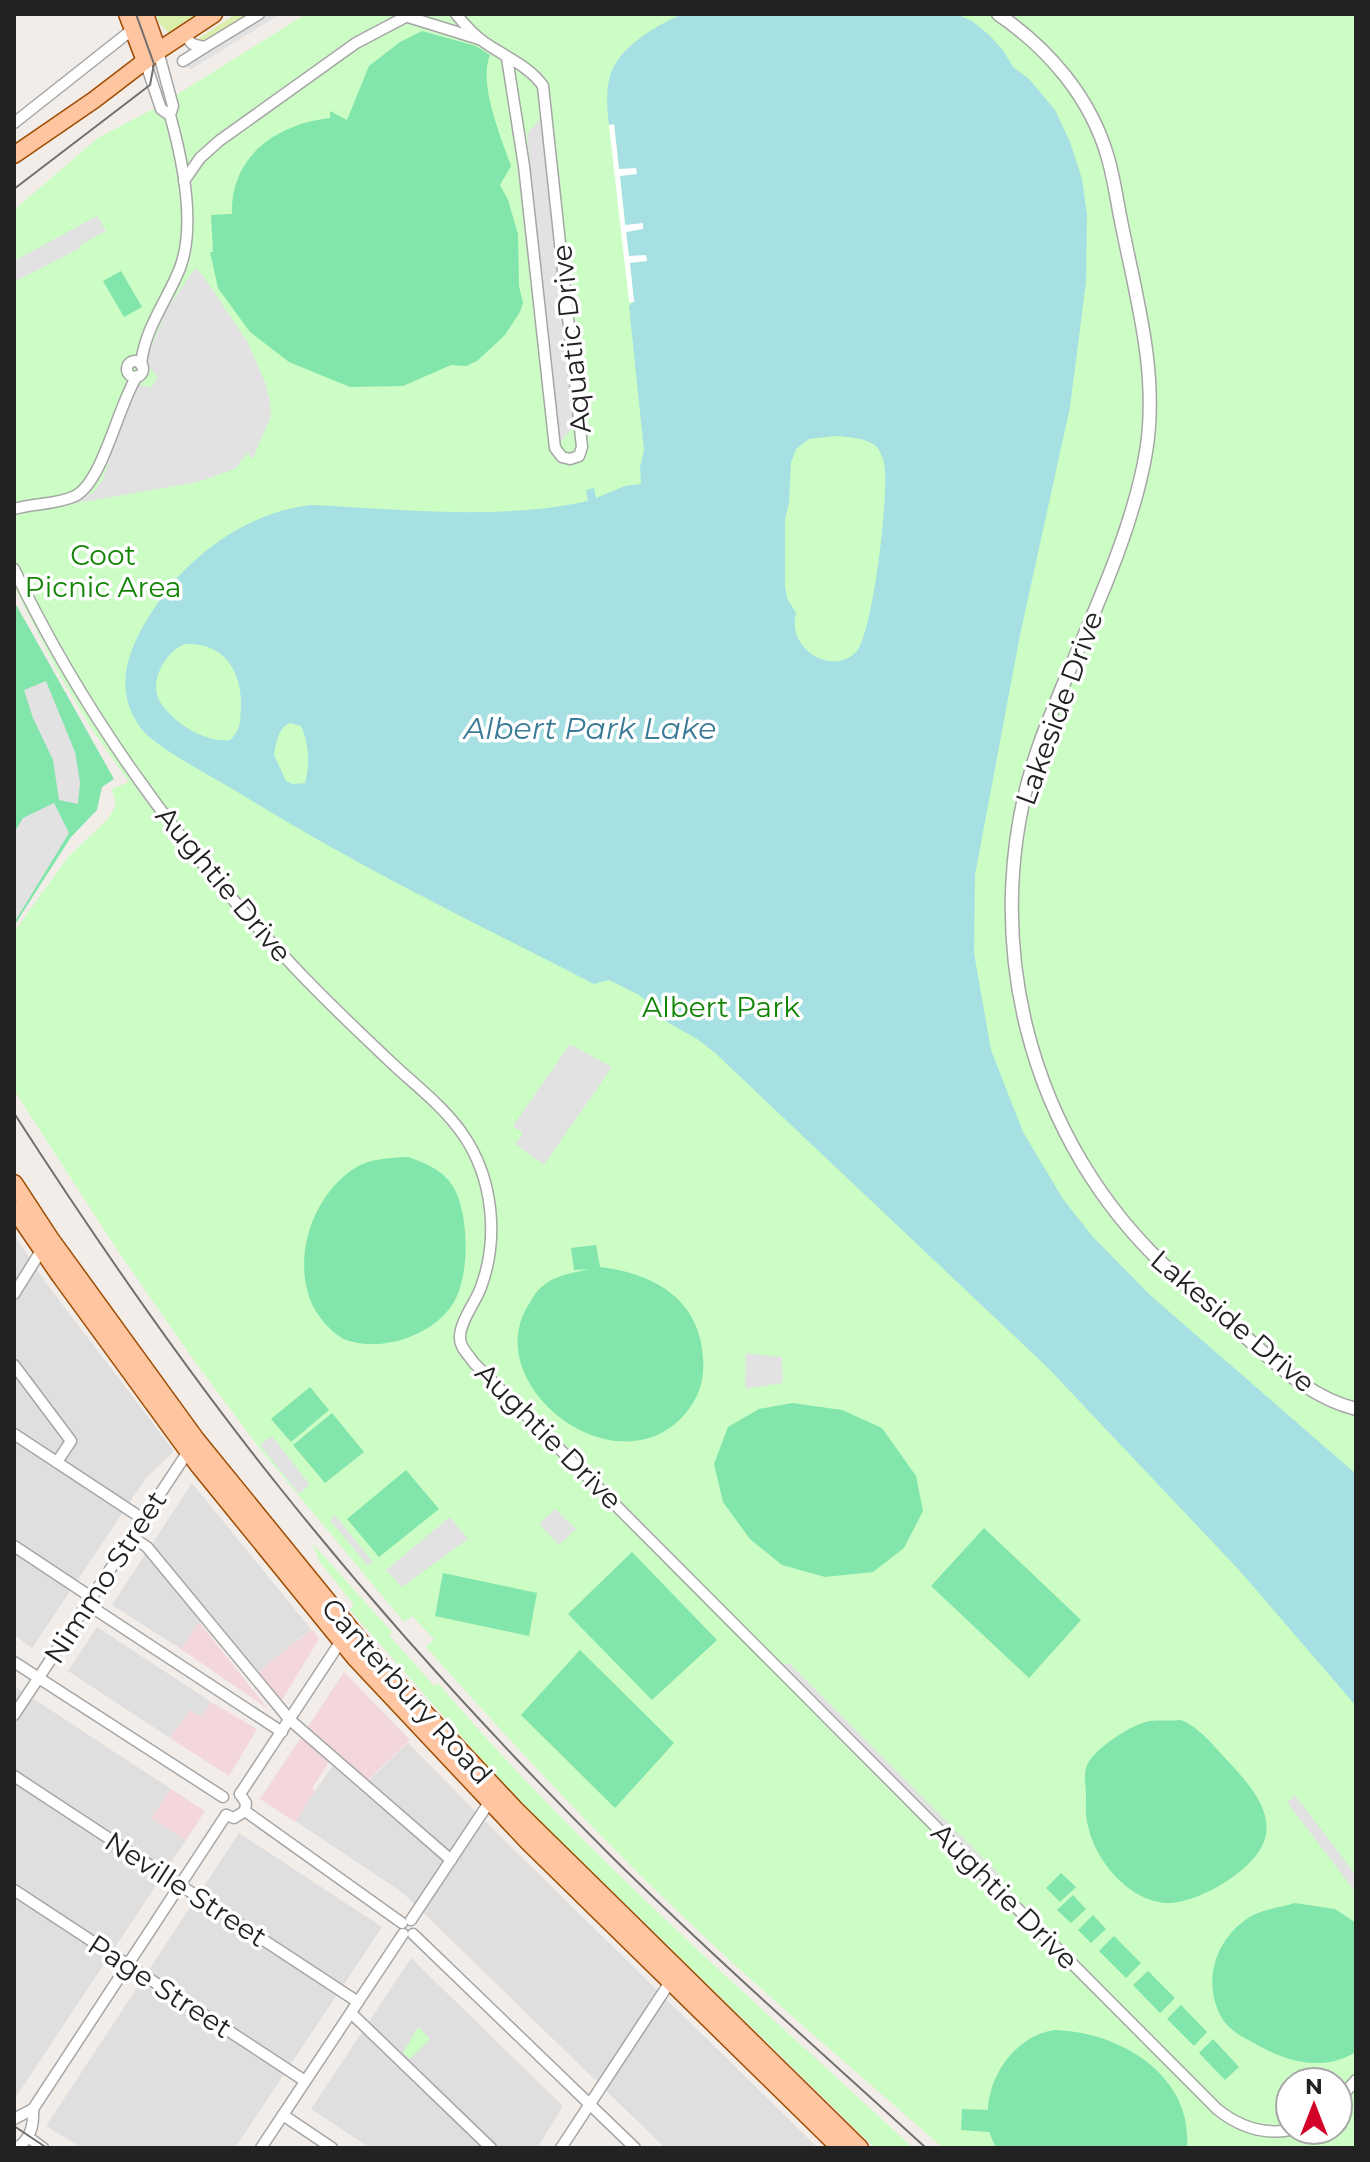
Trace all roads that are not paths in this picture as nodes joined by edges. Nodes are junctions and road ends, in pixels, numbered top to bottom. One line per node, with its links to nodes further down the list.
1 (145, 14): 11 (main road)
2 (214, 14): 8 (main road)
3 (259, 14): 10 (street)
4 (456, 14): 9 (street, Aquatic Drive)
5 (998, 14): 25 (street, Lakeside Drive)
6 (408, 15): 9 (street, Aquatic Drive); 17 (street)
7 (130, 22): 11 (main road); 15 (street)
8 (184, 34): 10 (street); 11 (main road)
9 (481, 40): 12 (street, Aquatic Drive)
10 (205, 47): 13 (street)
11 (151, 56): 14 (street); 14 (street); 16 (main road)
12 (507, 58): 12 (street, Aquatic Drive)
13 (183, 61)
14 (170, 115): 17 (street)
15 (14, 123)
16 (14, 155)
17 (184, 181): 18 (street)
18 (14, 509)
19 (14, 569): 59 (street, Aughtie Drive)
20 (14, 1183): 22 (main road, Canterbury Road)
21 (14, 1209): 22 (main road, Canterbury Road)
22 (46, 1244): 23 (street); 27 (main road, Canterbury Road)
23 (14, 1294)
24 (14, 1365): 28 (street)
25 (1356, 1409)
26 (14, 1434): 28 (street)
27 (192, 1446): 29 (street, Nimmo Street); 33 (main road, Canterbury Road); 41 (main road, Canterbury Road)
28 (57, 1462): 29 (street)
29 (143, 1519): 30 (street, Nimmo Street)
30 (131, 1536): 32 (street, Nimmo Street); 37 (street)
31 (14, 1546): 32 (street)
32 (89, 1601): 35 (street, Nimmo Street); 38 (street)
33 (341, 1641): 37 (street); 41 (main road, Canterbury Road)
34 (14, 1662): 35 (street)
35 (38, 1678): 36 (street, Nimmo Street); 42 (street)
36 (14, 1715)
37 (290, 1720): 38 (street); 45 (street)
38 (282, 1732): 40 (street)
39 (14, 1776): 46 (street, Neville Street)
40 (240, 1794): 42 (street); 43 (street)
41 (493, 1796): 45 (street); 50 (main road, Canterbury Road)
42 (223, 1797): 44 (street)
43 (245, 1811): 44 (street); 48 (street)
44 (226, 1815): 46 (street)
45 (451, 1860): 48 (street)
46 (180, 1885): 49 (street); 51 (street, Neville Street)
47 (14, 1890): 49 (street, Page Street)
48 (407, 1928): 51 (street); 54 (street)
49 (127, 1964): 53 (street, Page Street); 55 (street)
50 (674, 1976): 54 (street); 68 (main road, Canterbury Road); 69 (main road, Canterbury Road)
51 (358, 2002): 52 (street)
52 (351, 2013): 53 (street); 65 (street)
53 (305, 2081): 56 (street)
54 (591, 2104): 66 (street); 67 (street)
55 (33, 2109): 57 (street); 58 (street)
56 (283, 2115): 63 (street); 64 (street)
57 (17, 2118): 58 (street)
58 (31, 2126): 60 (street)
59 (1274, 2130)
60 (28, 2137): 61 (street); 62 (street)
61 (16, 2147)
62 (43, 2148)
63 (261, 2148)
64 (332, 2148)
65 (491, 2148)
66 (561, 2148)
67 (635, 2148)
68 (840, 2148)
69 (860, 2148)

